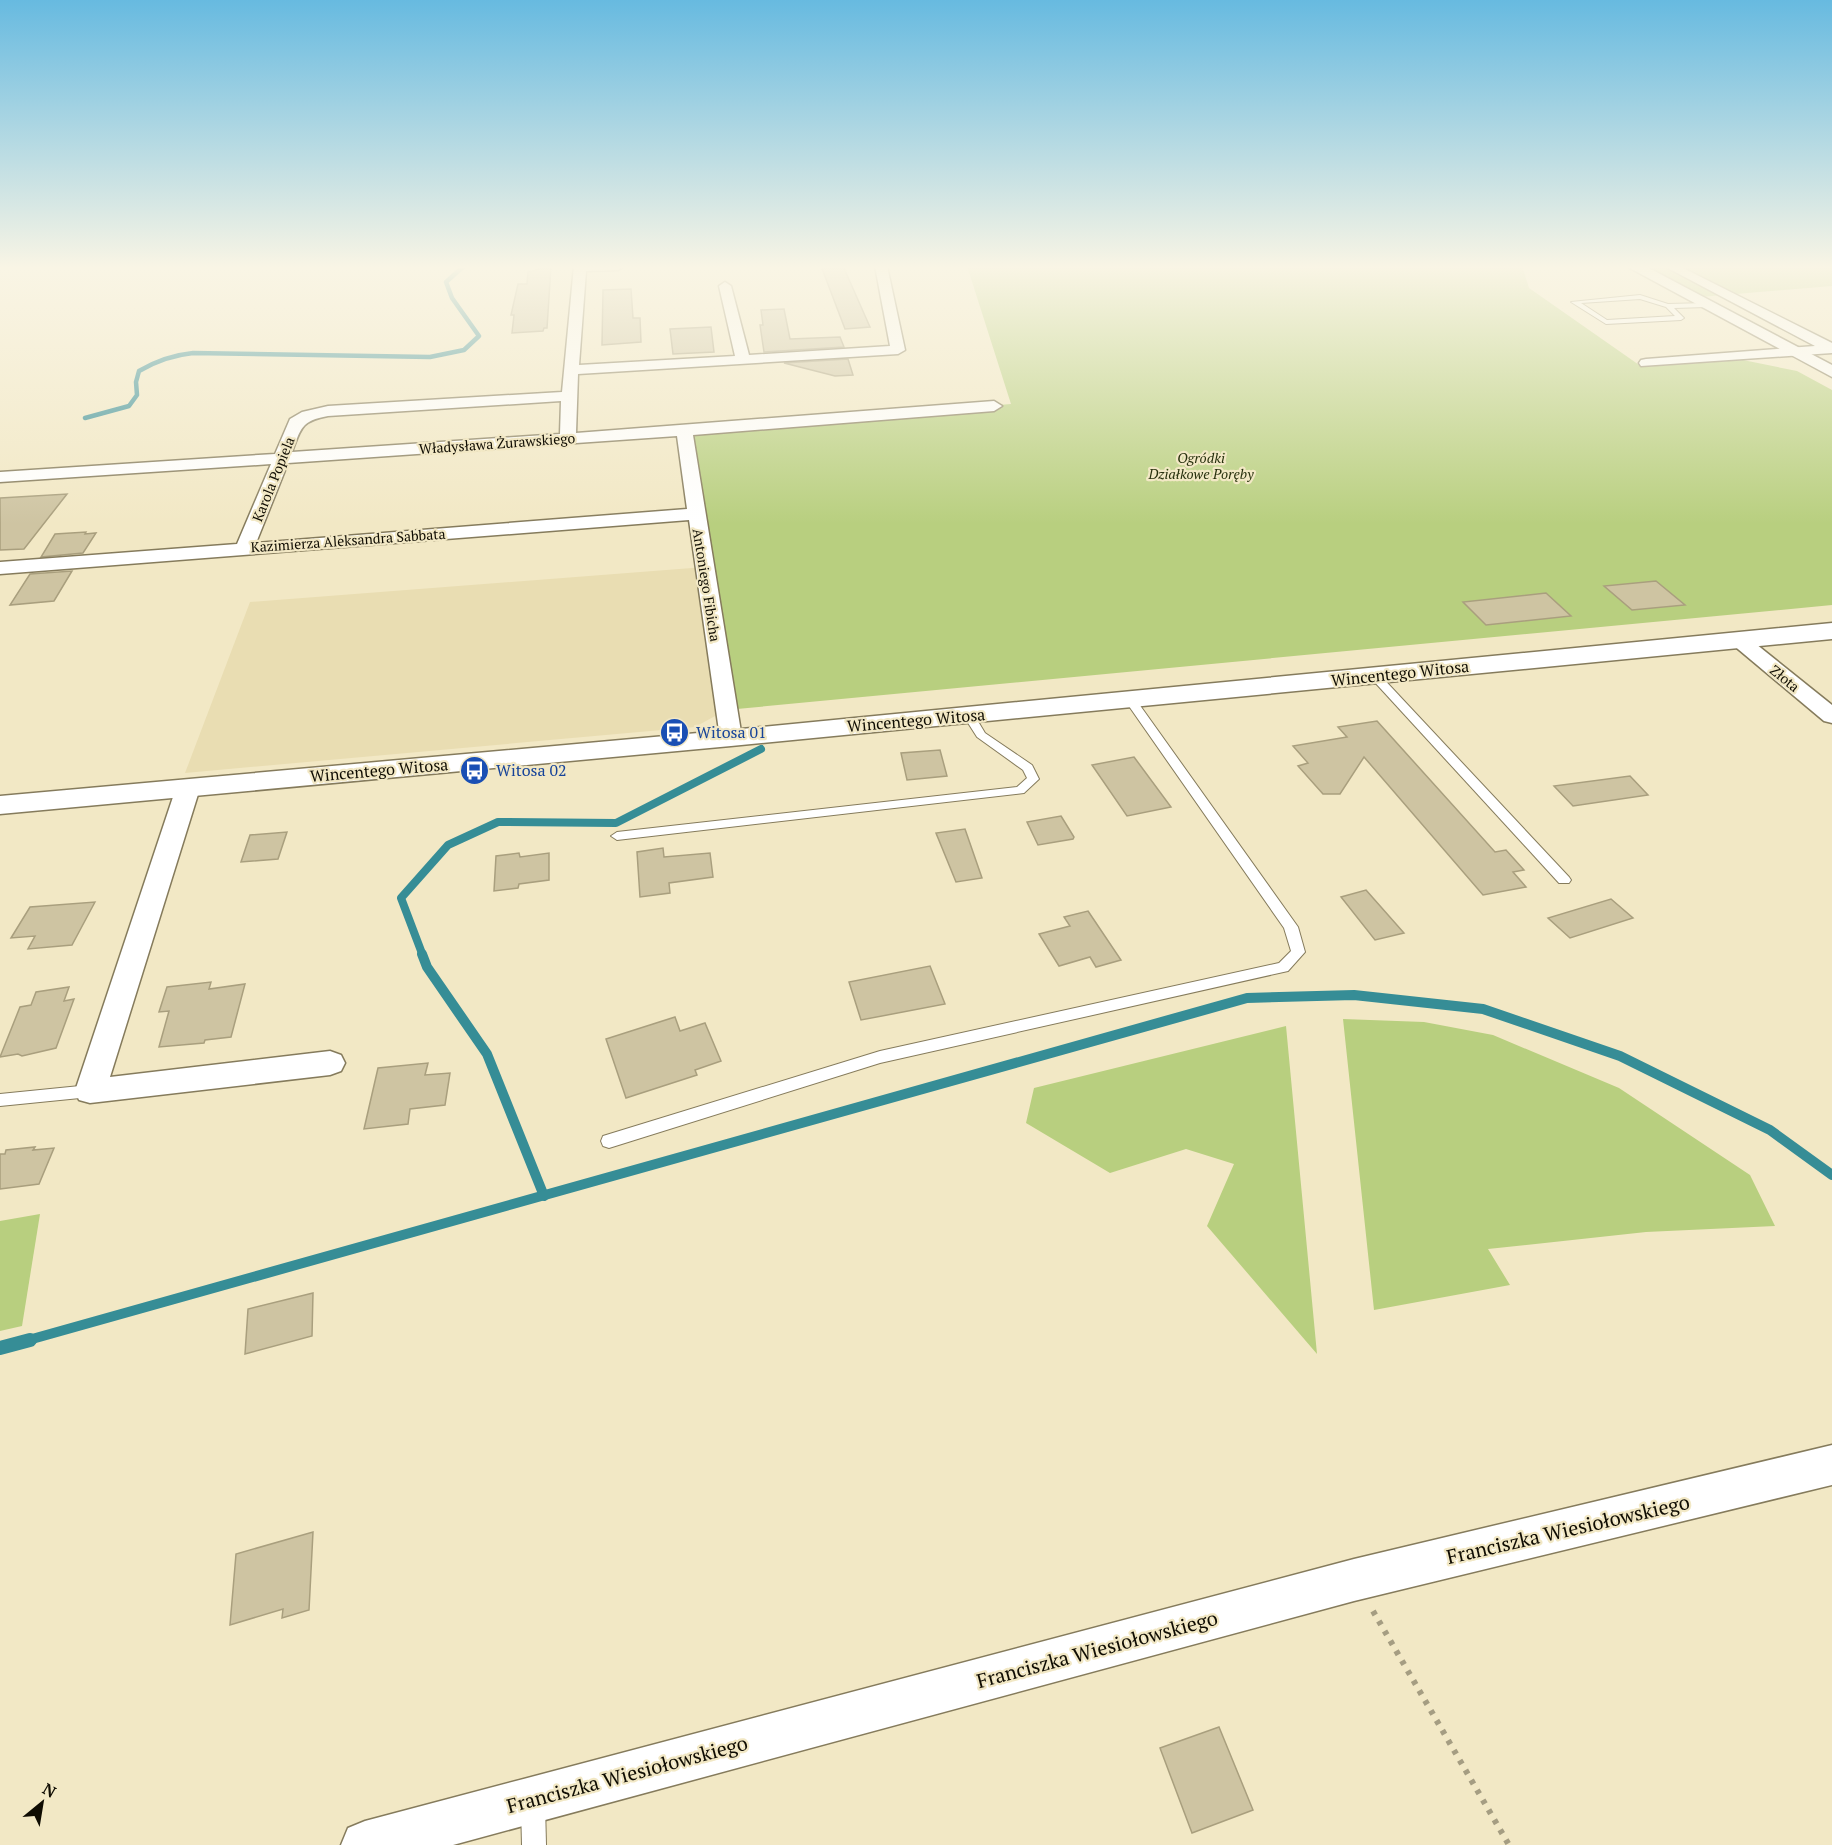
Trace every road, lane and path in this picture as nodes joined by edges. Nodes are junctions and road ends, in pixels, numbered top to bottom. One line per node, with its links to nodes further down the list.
1 (573, 352): 8 (street)
2 (741, 352): 6 (street)
3 (865, 352): 6 (street)
4 (1793, 352): 7 (street)
5 (1794, 352): 9 (street)
6 (743, 360): 8 (street)
7 (1646, 363)
8 (572, 370): 10 (street)
9 (1832, 372)
10 (569, 396): 13 (street); 14 (street, Karola Popiela)
11 (994, 406): 12 (street, Władysława Żurawskiego)
12 (684, 431): 13 (street, Władysława Żurawskiego); 16 (street, Antoniego Fibicha)
13 (568, 438): 14 (street, Władysława Żurawskiego)
14 (280, 457): 15 (street, Władysława Żurawskiego); 17 (street, Karola Popiela)
15 (0, 477)
16 (696, 513): 17 (street, Kazimierza Aleksandra Sabbata); 25 (street, Antoniego Fibicha)
17 (245, 548): 18 (street, Kazimierza Aleksandra Sabbata)
18 (0, 568)
19 (1832, 631): 20 (street, Wincentego Witosa)
20 (1739, 640): 21 (street, Wincentego Witosa); 24 (street, Złota)
21 (1374, 675): 22 (street, Wincentego Witosa); 29 (lane)
22 (1130, 699): 23 (street, Wincentego Witosa); 33 (lane)
23 (969, 715): 25 (street, Wincentego Witosa); 28 (lane)
24 (1832, 716)
25 (731, 738): 26 (street, Wincentego Witosa)
26 (188, 788): 27 (street, Wincentego Witosa); 31 (street)
27 (0, 805)
28 (617, 836)
29 (1564, 880)
30 (330, 1063): 31 (street)
31 (90, 1091): 32 (lane)
32 (0, 1100)
33 (609, 1141)
34 (1832, 1465): 35 (street, Franciszka Wiesiołowskiego)
35 (1354, 1580): 36 (street, Franciszka Wiesiołowskiego); 39 (path)
36 (533, 1800): 37 (street, Franciszka Wiesiołowskiego); 38 (lane)
37 (365, 1845)
38 (534, 1845)
39 (1509, 1845)

